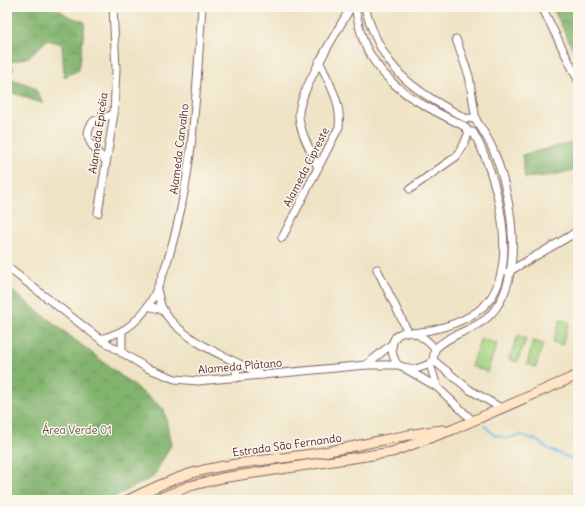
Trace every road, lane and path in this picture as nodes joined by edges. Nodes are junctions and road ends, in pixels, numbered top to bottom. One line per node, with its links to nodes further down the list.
1 (113, 7): 10 (street, Alameda Epicéia)
2 (202, 7): 24 (street, Alameda Carvalho)
3 (351, 7): 8 (street)
4 (355, 7): 13 (street)
5 (365, 7): 11 (street)
6 (542, 7): 9 (street)
7 (456, 39): 12 (street)
8 (319, 61): 15 (street); 15 (street, Alameda Cipreste)
9 (578, 80)
10 (114, 114): 14 (street, Alameda Epicéia); 14 (street)
11 (467, 119): 12 (street); 13 (street)
12 (477, 122): 13 (street); 23 (street)
13 (468, 130): 16 (street); 22 (street)
14 (105, 160): 17 (street, Alameda Epicéia)
15 (318, 168): 19 (street, Alameda Cipreste)
16 (410, 189)
17 (98, 213)
18 (578, 230): 23 (street)
19 (282, 238)
20 (7, 267): 29 (street, Alameda Plátano)
21 (377, 269): 28 (street)
22 (500, 272): 23 (street); 28 (street)
23 (511, 272): 31 (street)
24 (157, 290): 25 (street, Alameda Carvalho); 26 (street)
25 (148, 306): 26 (street); 27 (street, Alameda Carvalho)
26 (163, 310): 34 (street)
27 (122, 332): 29 (street); 32 (street)
28 (411, 332): 30 (street); 31 (street)
29 (100, 339): 32 (street, Alameda Plátano)
30 (392, 344): 35 (street); 36 (street)
31 (435, 349): 33 (street)
32 (122, 353): 39 (street, Alameda Plátano)
33 (431, 362): 36 (street); 40 (street); 41 (street)
34 (237, 363): 37 (street); 39 (street)
35 (366, 365): 36 (street, Alameda Plátano); 37 (street, Alameda Plátano)
36 (400, 366): 40 (street)
37 (264, 375): 39 (street, Alameda Plátano)
38 (578, 375): 41 (main road, Estrada São Fernando)
39 (236, 378)
40 (437, 387): 42 (street)
41 (502, 408): 42 (main road, Estrada São Fernando)
42 (473, 421): 43 (main road, Estrada São Fernando)
43 (454, 429): 44 (main road, Estrada São Fernando); 45 (main road, Estrada São Fernando)
44 (128, 500)
45 (155, 500)

